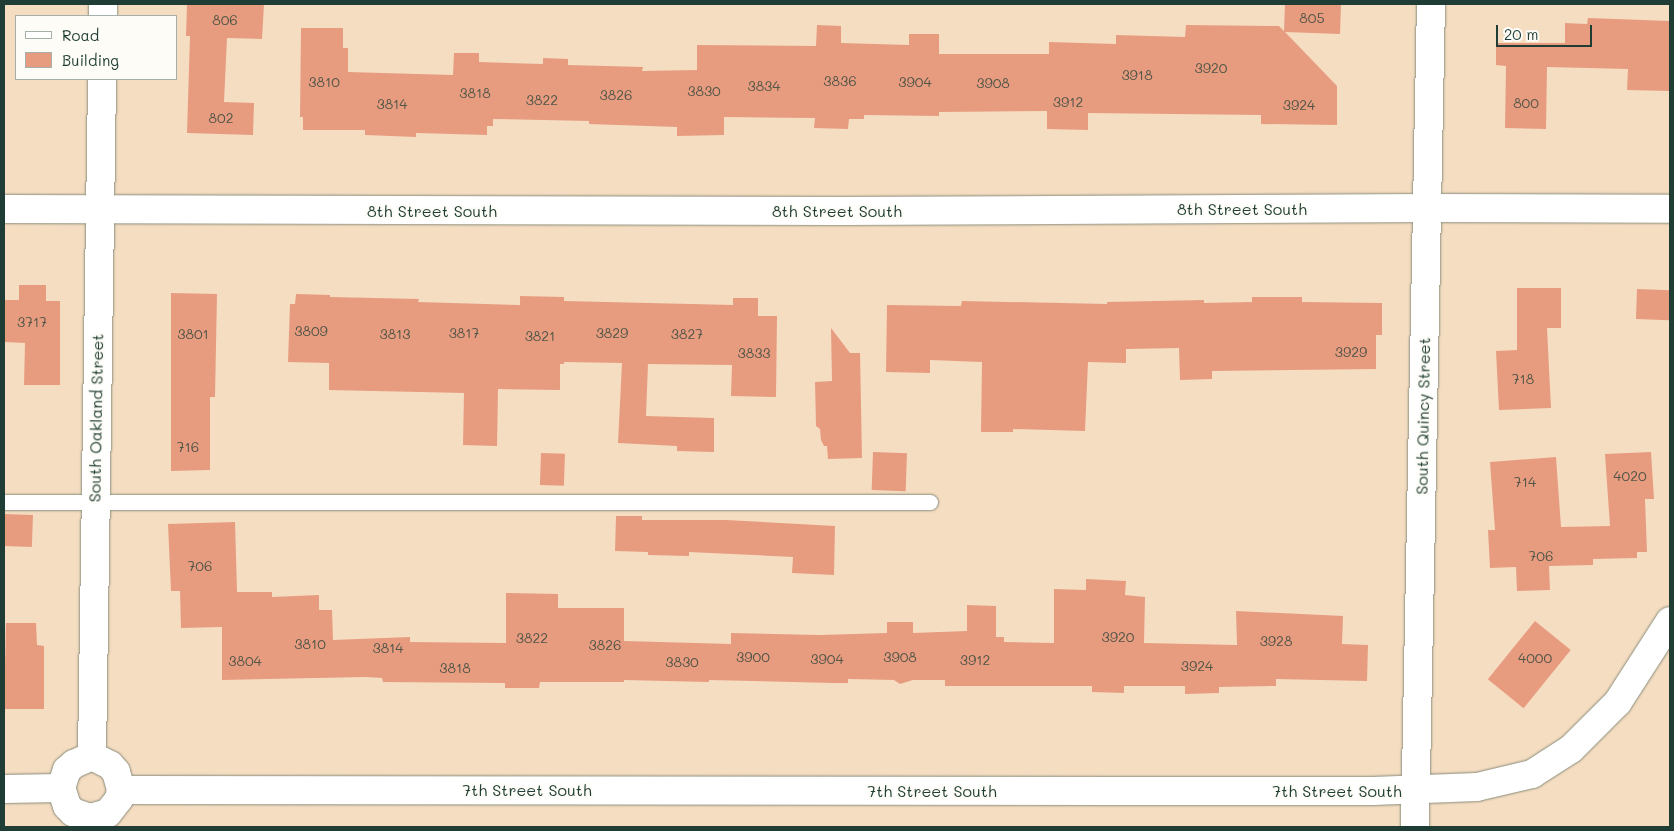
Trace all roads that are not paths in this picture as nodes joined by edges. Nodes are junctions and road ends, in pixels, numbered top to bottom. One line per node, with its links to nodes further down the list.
1 (1431, 4): 3 (street, South Quincy Street)
2 (102, 80): 6 (street, South Oakland Street)
3 (1427, 208): 5 (street, 8th Street South); 6 (street, 8th Street South); 15 (street, South Quincy Street)
4 (4, 209): 6 (street, 8th Street South)
5 (1670, 209)
6 (101, 211): 8 (street, South Oakland Street)
7 (4, 502): 8 (lane)
8 (94, 502): 9 (lane); 11 (street, South Oakland Street)
9 (930, 502)
10 (1670, 621): 15 (street, 7th Street South)
11 (92, 756): 12 (street); 14 (street)
12 (61, 788): 13 (street); 16 (street)
13 (4, 789)
14 (121, 790): 15 (street, 7th Street South); 16 (street)
15 (1416, 790): 17 (street, South Quincy Street)
16 (90, 823)
17 (1415, 827)

